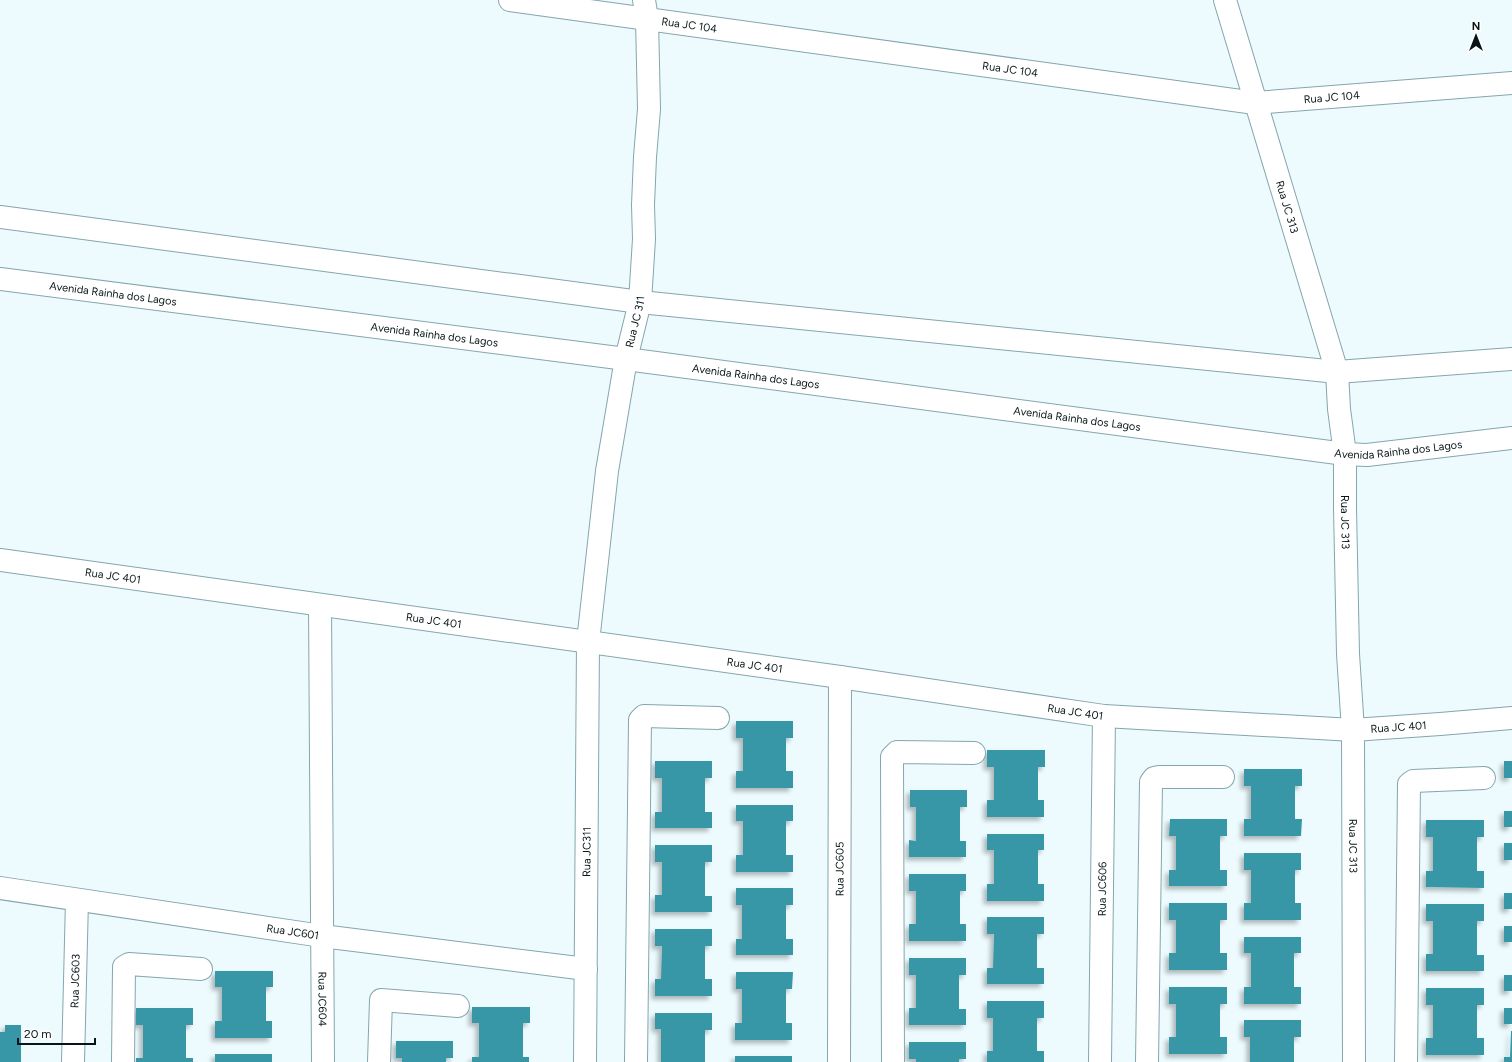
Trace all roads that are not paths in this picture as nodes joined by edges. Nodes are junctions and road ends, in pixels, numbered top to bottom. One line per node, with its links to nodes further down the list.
1 (510, 0): 3 (street, Rua JC 104)
2 (1225, 0): 5 (street, Rua JC 313)
3 (646, 9): 5 (street, Rua JC 104); 8 (street, Rua JC 311)
4 (1512, 83): 5 (street, Rua JC 104)
5 (1255, 103): 11 (street, Rua JC 313)
6 (0, 217): 8 (street)
7 (0, 279): 9 (street, Avenida Rainha dos Lagos)
8 (640, 302): 9 (street, Rua JC 311); 11 (street)
9 (626, 359): 13 (street, Avenida Rainha dos Lagos); 16 (street, Rua JC 311)
10 (1512, 359): 11 (street)
11 (1337, 372): 13 (street, Rua JC 313)
12 (1512, 438): 13 (street, Avenida Rainha dos Lagos)
13 (1345, 454): 21 (street, Rua JC 313)
14 (0, 560): 15 (street, Rua JC 401)
15 (320, 605): 16 (street, Rua JC 401); 27 (street, Rua JC604)
16 (588, 642): 17 (street, Rua JC 401); 29 (street, Rua JC311)
17 (840, 677): 18 (street, Rua JC 401); 37 (street, Rua JC605)
18 (1104, 716): 21 (street, Rua JC 401); 39 (street, Rua JC606)
19 (718, 718): 36 (street)
20 (1512, 718): 21 (street, Rua JC 401)
21 (1353, 730): 41 (street, Rua JC 313)
22 (974, 753): 38 (street)
23 (1223, 777): 40 (street)
24 (1484, 778): 42 (street)
25 (0, 888): 26 (street, Rua JC601)
26 (77, 900): 27 (street, Rua JC601); 31 (street, Rua JC603)
27 (322, 936): 29 (street, Rua JC601); 33 (street, Rua JC604)
28 (201, 969): 32 (street)
29 (586, 970): 35 (street, Rua JC311)
30 (458, 1006): 34 (street)
31 (73, 1062)
32 (123, 1062)
33 (323, 1062)
34 (379, 1062)
35 (585, 1062)
36 (636, 1062)
37 (839, 1062)
38 (893, 1062)
39 (1100, 1062)
40 (1147, 1062)
41 (1354, 1062)
42 (1406, 1062)

